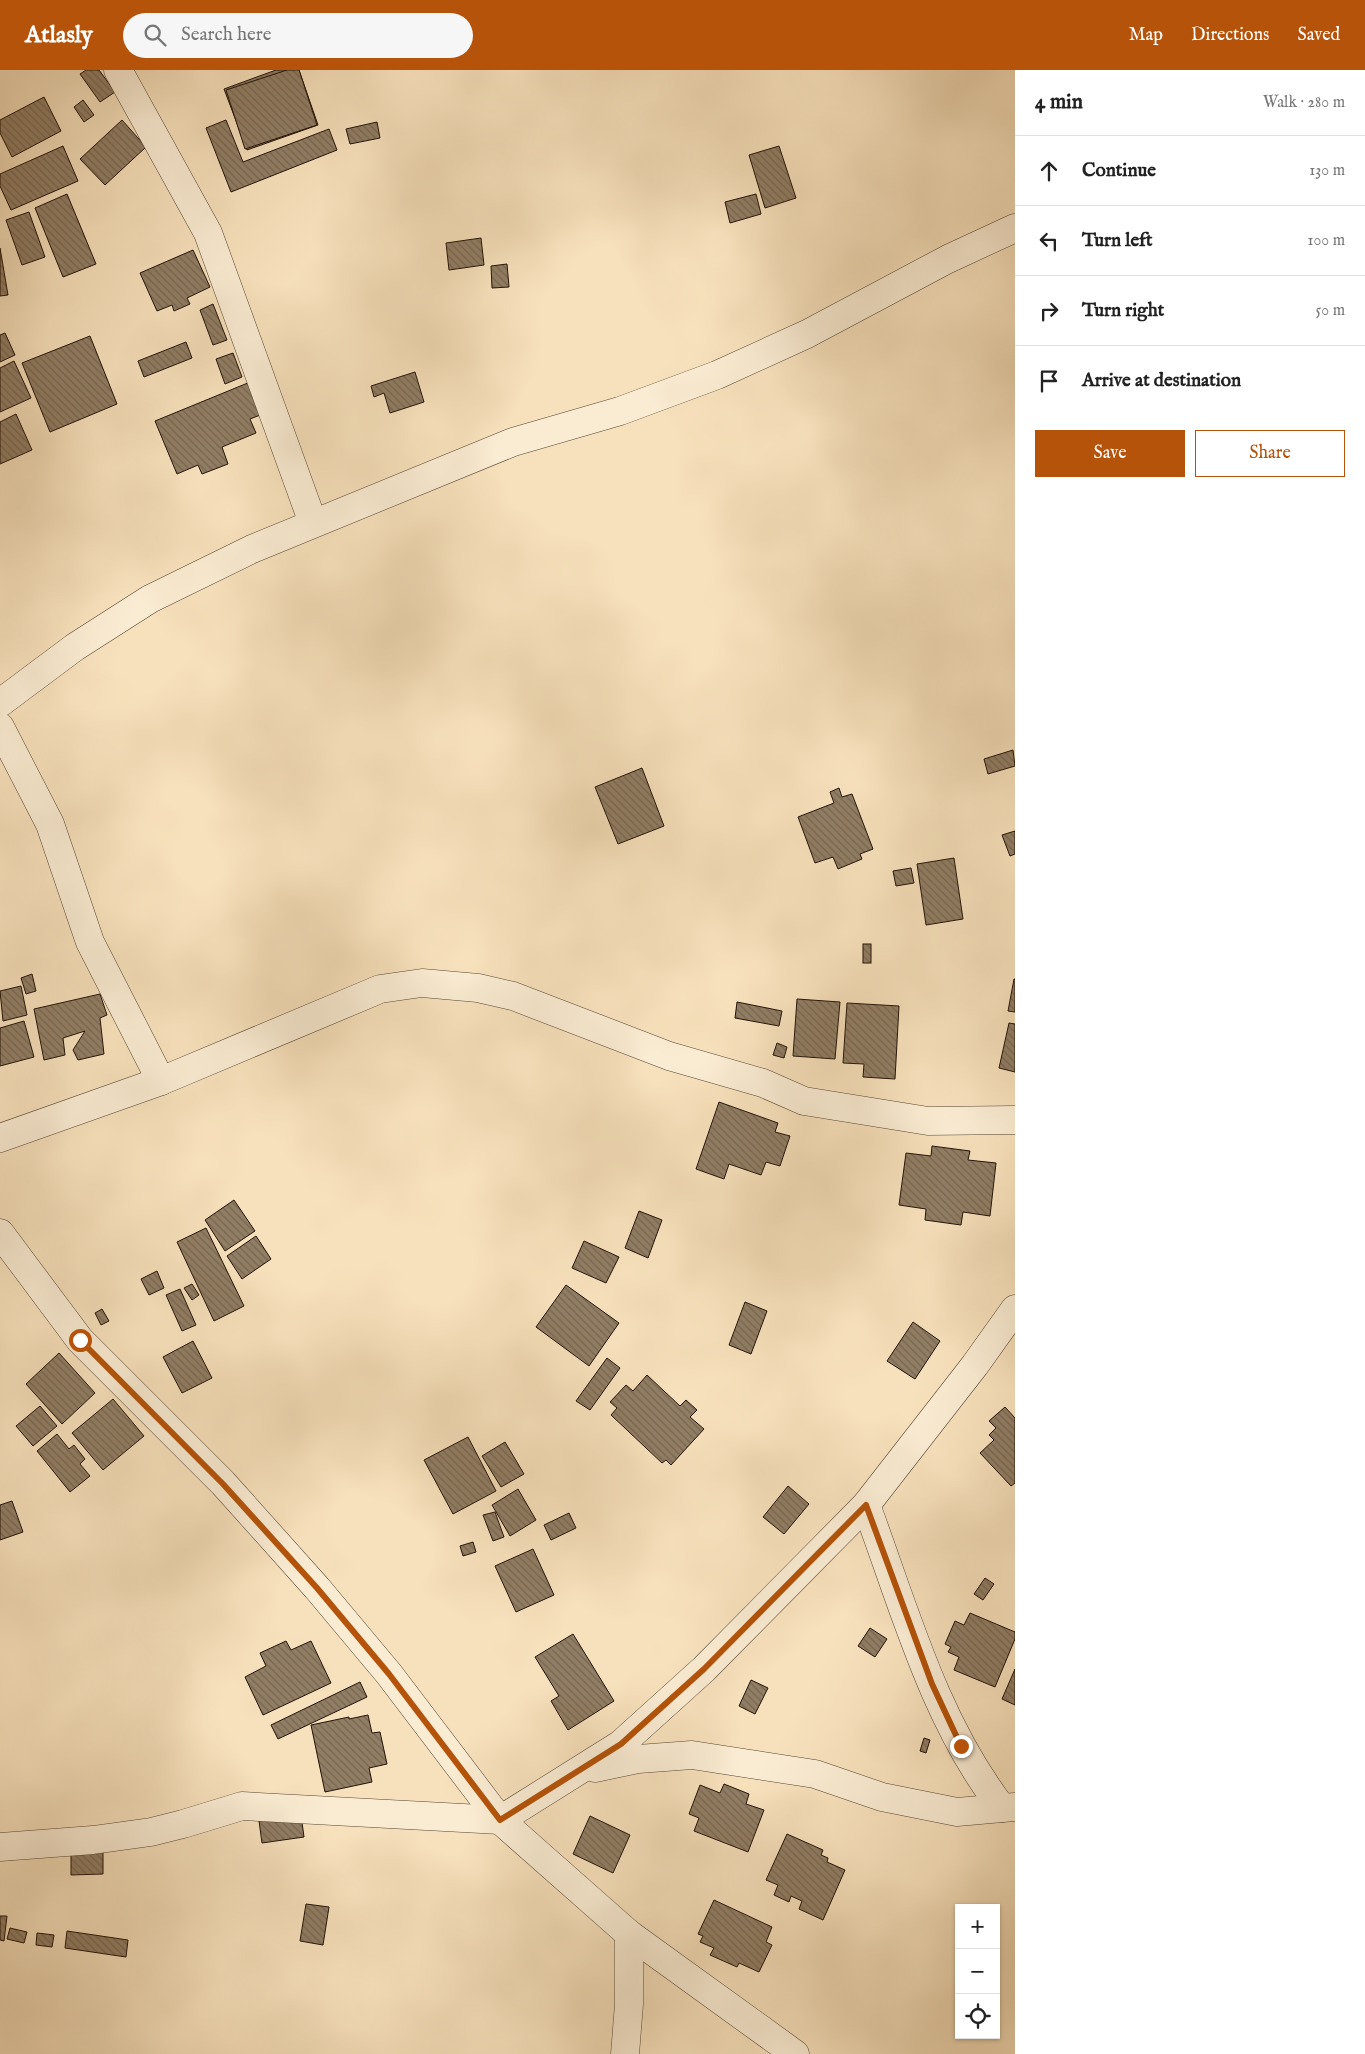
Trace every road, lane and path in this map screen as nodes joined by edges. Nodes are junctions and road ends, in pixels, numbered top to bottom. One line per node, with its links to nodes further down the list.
1 (118, 70): 3 (street)
2 (1015, 228): 3 (street)
3 (313, 523): 4 (street)
4 (0, 703)
5 (0, 727): 6 (street)
6 (161, 1080): 7 (street); 8 (street)
7 (1015, 1120)
8 (0, 1138)
9 (0, 1233): 14 (street)
10 (1015, 1309): 11 (street)
11 (866, 1505): 12 (street); 13 (street)
12 (575, 1773): 13 (street); 14 (street)
13 (1008, 1807)
14 (500, 1820): 15 (street); 16 (street)
15 (0, 1847)
16 (629, 1934): 17 (street); 18 (street)
17 (625, 2054)
18 (795, 2054)

